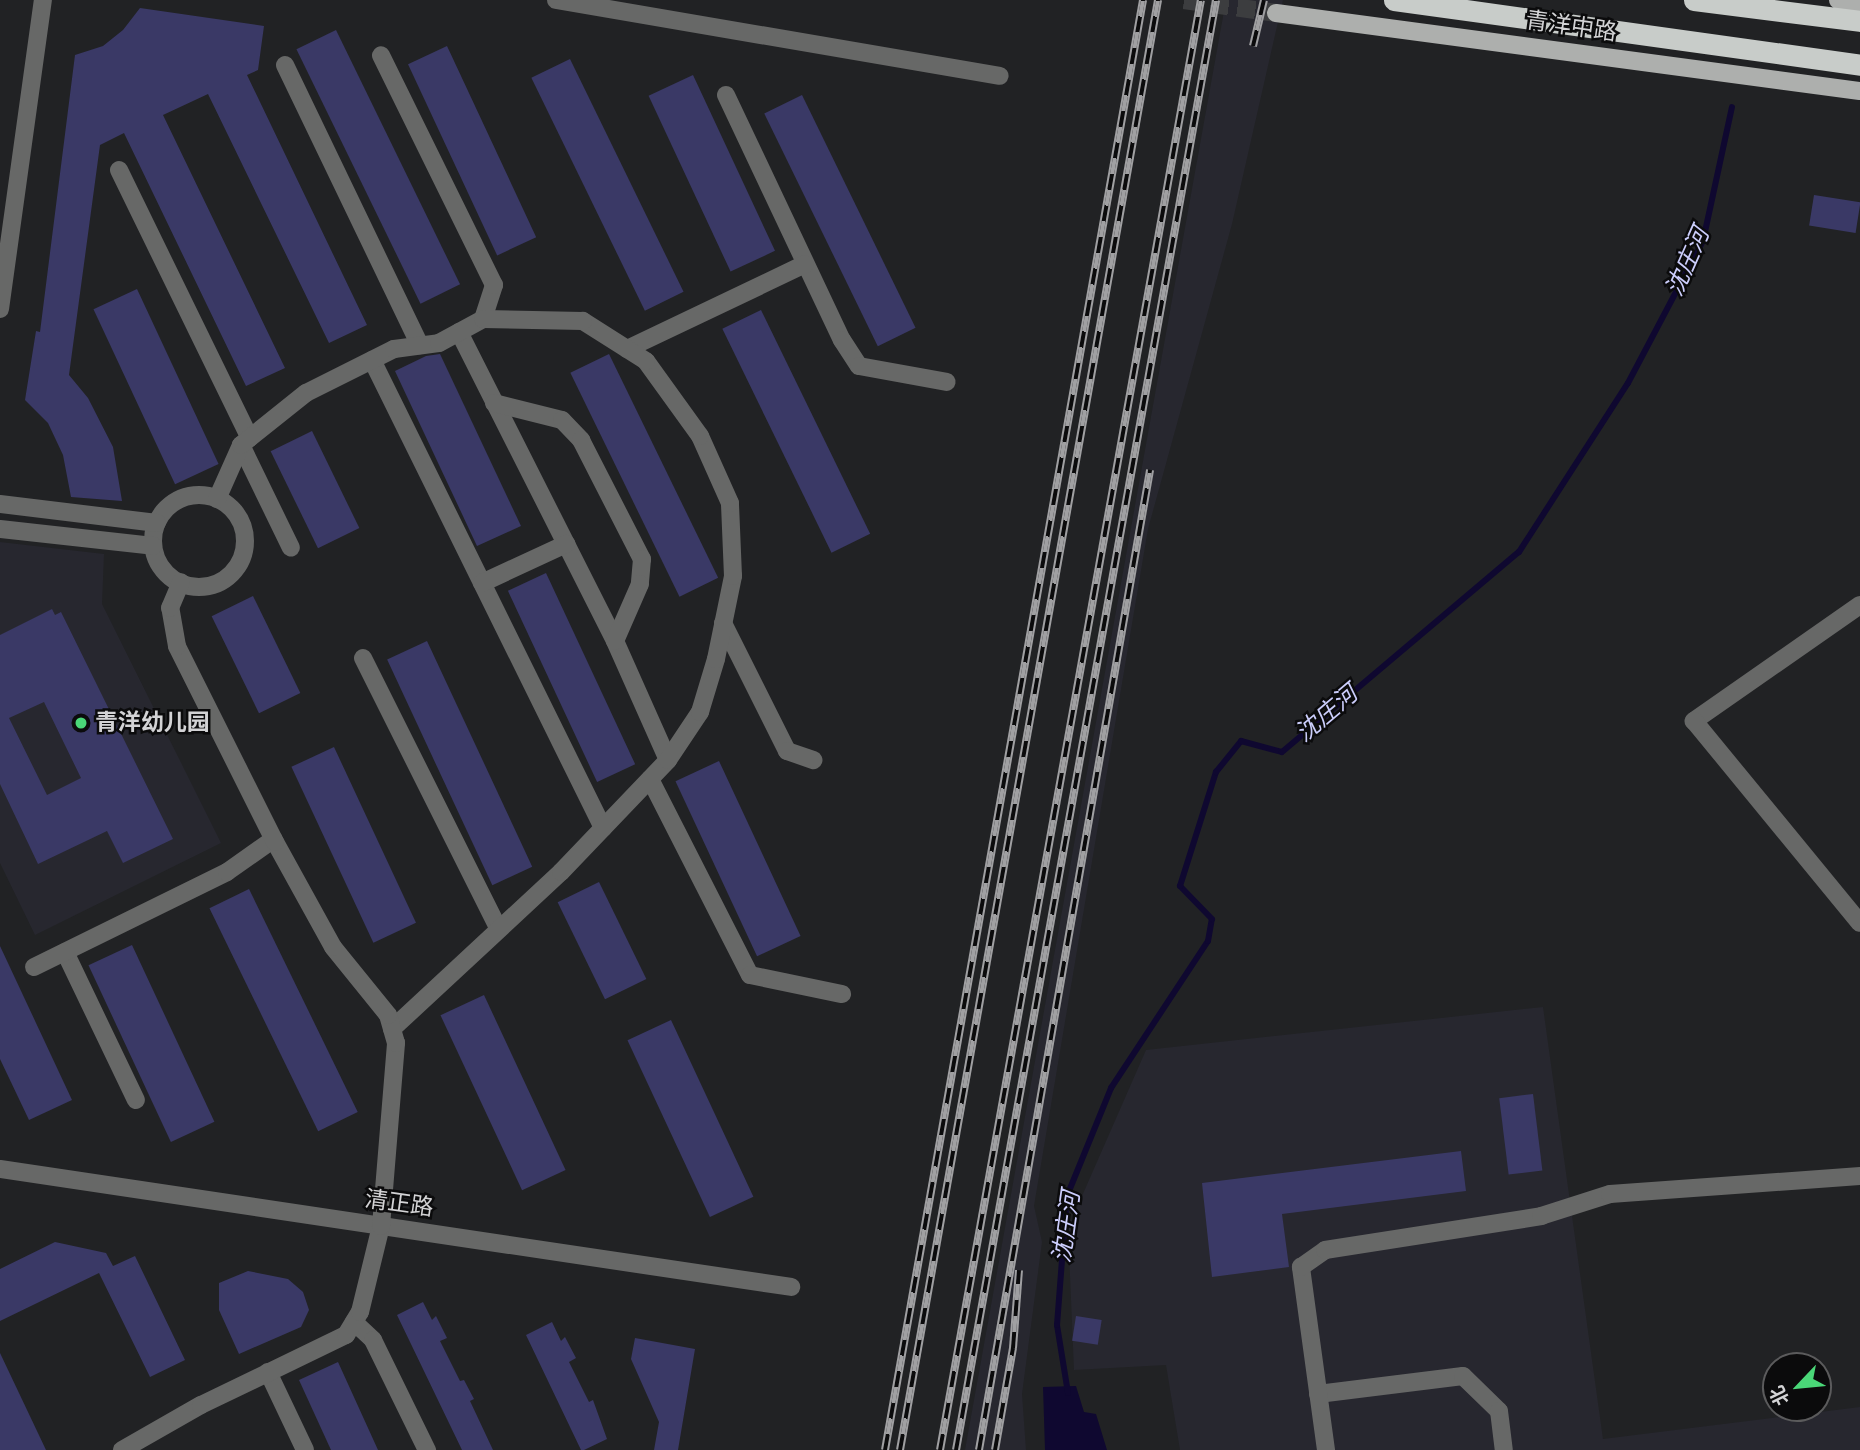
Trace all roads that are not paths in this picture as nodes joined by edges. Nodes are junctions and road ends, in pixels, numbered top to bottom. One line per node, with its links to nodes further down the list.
1 (43, 0): 17 (street)
2 (556, 0): 12 (street)
3 (1394, 0): 11 (highway)
4 (1694, 0): 8 (highway)
5 (1838, 0): 6 (main road)
6 (1860, 3)
7 (1276, 13): 13 (main road, 青洋中路)
8 (1860, 21)
9 (381, 55): 18 (street)
10 (285, 65): 20 (street)
11 (1860, 65)
12 (1000, 76)
13 (1860, 91)
14 (726, 95): 16 (street)
15 (119, 170): 25 (street)
16 (805, 264): 21 (street); 23 (street)
17 (0, 309)
18 (483, 319): 19 (street); 21 (street)
19 (459, 332): 20 (street); 24 (street)
20 (420, 345): 22 (street)
21 (627, 349): 36 (street)
22 (372, 360): 25 (street); 34 (street)
23 (947, 382)
24 (494, 403): 30 (street); 37 (street)
25 (246, 441): 26 (street); 32 (street)
26 (217, 499): 28 (street); 33 (street)
27 (0, 504): 28 (street)
28 (157, 523): 31 (street)
29 (0, 529): 31 (street)
30 (566, 544): 34 (street); 37 (street)
31 (153, 546): 33 (street)
32 (291, 548)
33 (181, 582): 43 (street)
34 (482, 583): 42 (street)
35 (1860, 605): 44 (street)
36 (723, 624): 39 (street); 40 (street)
37 (615, 641): 39 (street)
38 (363, 658): 45 (street)
39 (668, 760): 41 (street)
40 (813, 760)
41 (650, 779): 42 (street); 48 (street)
42 (603, 828): 45 (street)
43 (274, 839): 46 (street); 49 (street)
44 (1860, 923)
45 (499, 929): 49 (street)
46 (65, 952): 47 (street); 50 (street)
47 (34, 967)
48 (842, 994)
49 (392, 1029): 53 (street)
50 (136, 1100)
51 (0, 1169): 53 (street, 清正路)
52 (1860, 1176): 57 (street)
53 (381, 1226): 54 (street, 清正路); 55 (street)
54 (791, 1287)
55 (354, 1322): 56 (street); 60 (street)
56 (268, 1372): 58 (street); 59 (street)
57 (1318, 1394): 61 (street); 62 (street)
58 (122, 1450)
59 (305, 1450)
60 (427, 1450)
61 (1326, 1450)
62 (1504, 1450)

